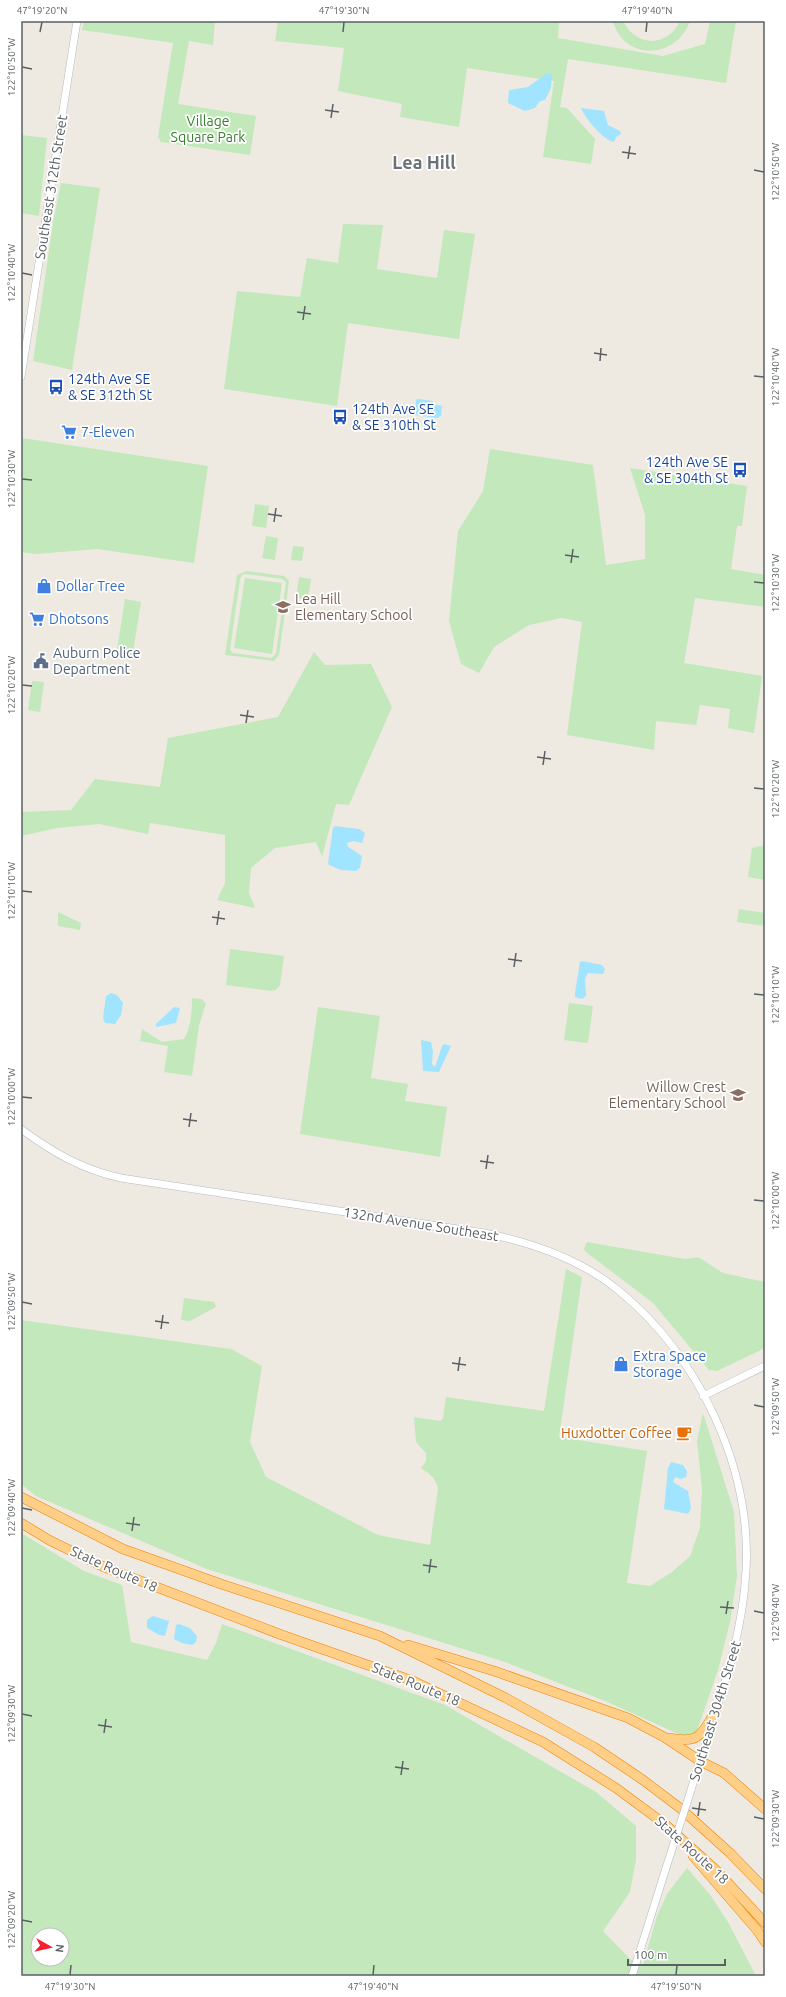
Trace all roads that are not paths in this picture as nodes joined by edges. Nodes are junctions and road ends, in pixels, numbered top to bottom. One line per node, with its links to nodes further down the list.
1 (77, 21): 2 (main road, Southeast 312th Street)
2 (21, 377)
3 (21, 1129): 5 (main road, 132nd Avenue Southeast)
4 (765, 1366): 5 (main road)
5 (703, 1396): 9 (main road, Southeast 304th Street)
6 (21, 1497): 8 (highway, State Route 18)
7 (21, 1523): 13 (highway, State Route 18)
8 (380, 1636): 10 (highway); 14 (highway, State Route 18)
9 (716, 1711): 10 (highway); 11 (main road, Southeast 304th Street)
10 (664, 1737): 11 (highway)
11 (700, 1761): 12 (highway); 17 (main road, Southeast 304th Street, bridge)
12 (765, 1809)
13 (666, 1825): 15 (highway, State Route 18); 16 (highway)
14 (765, 1889)
15 (765, 1923)
16 (765, 1942)
17 (632, 1976)

